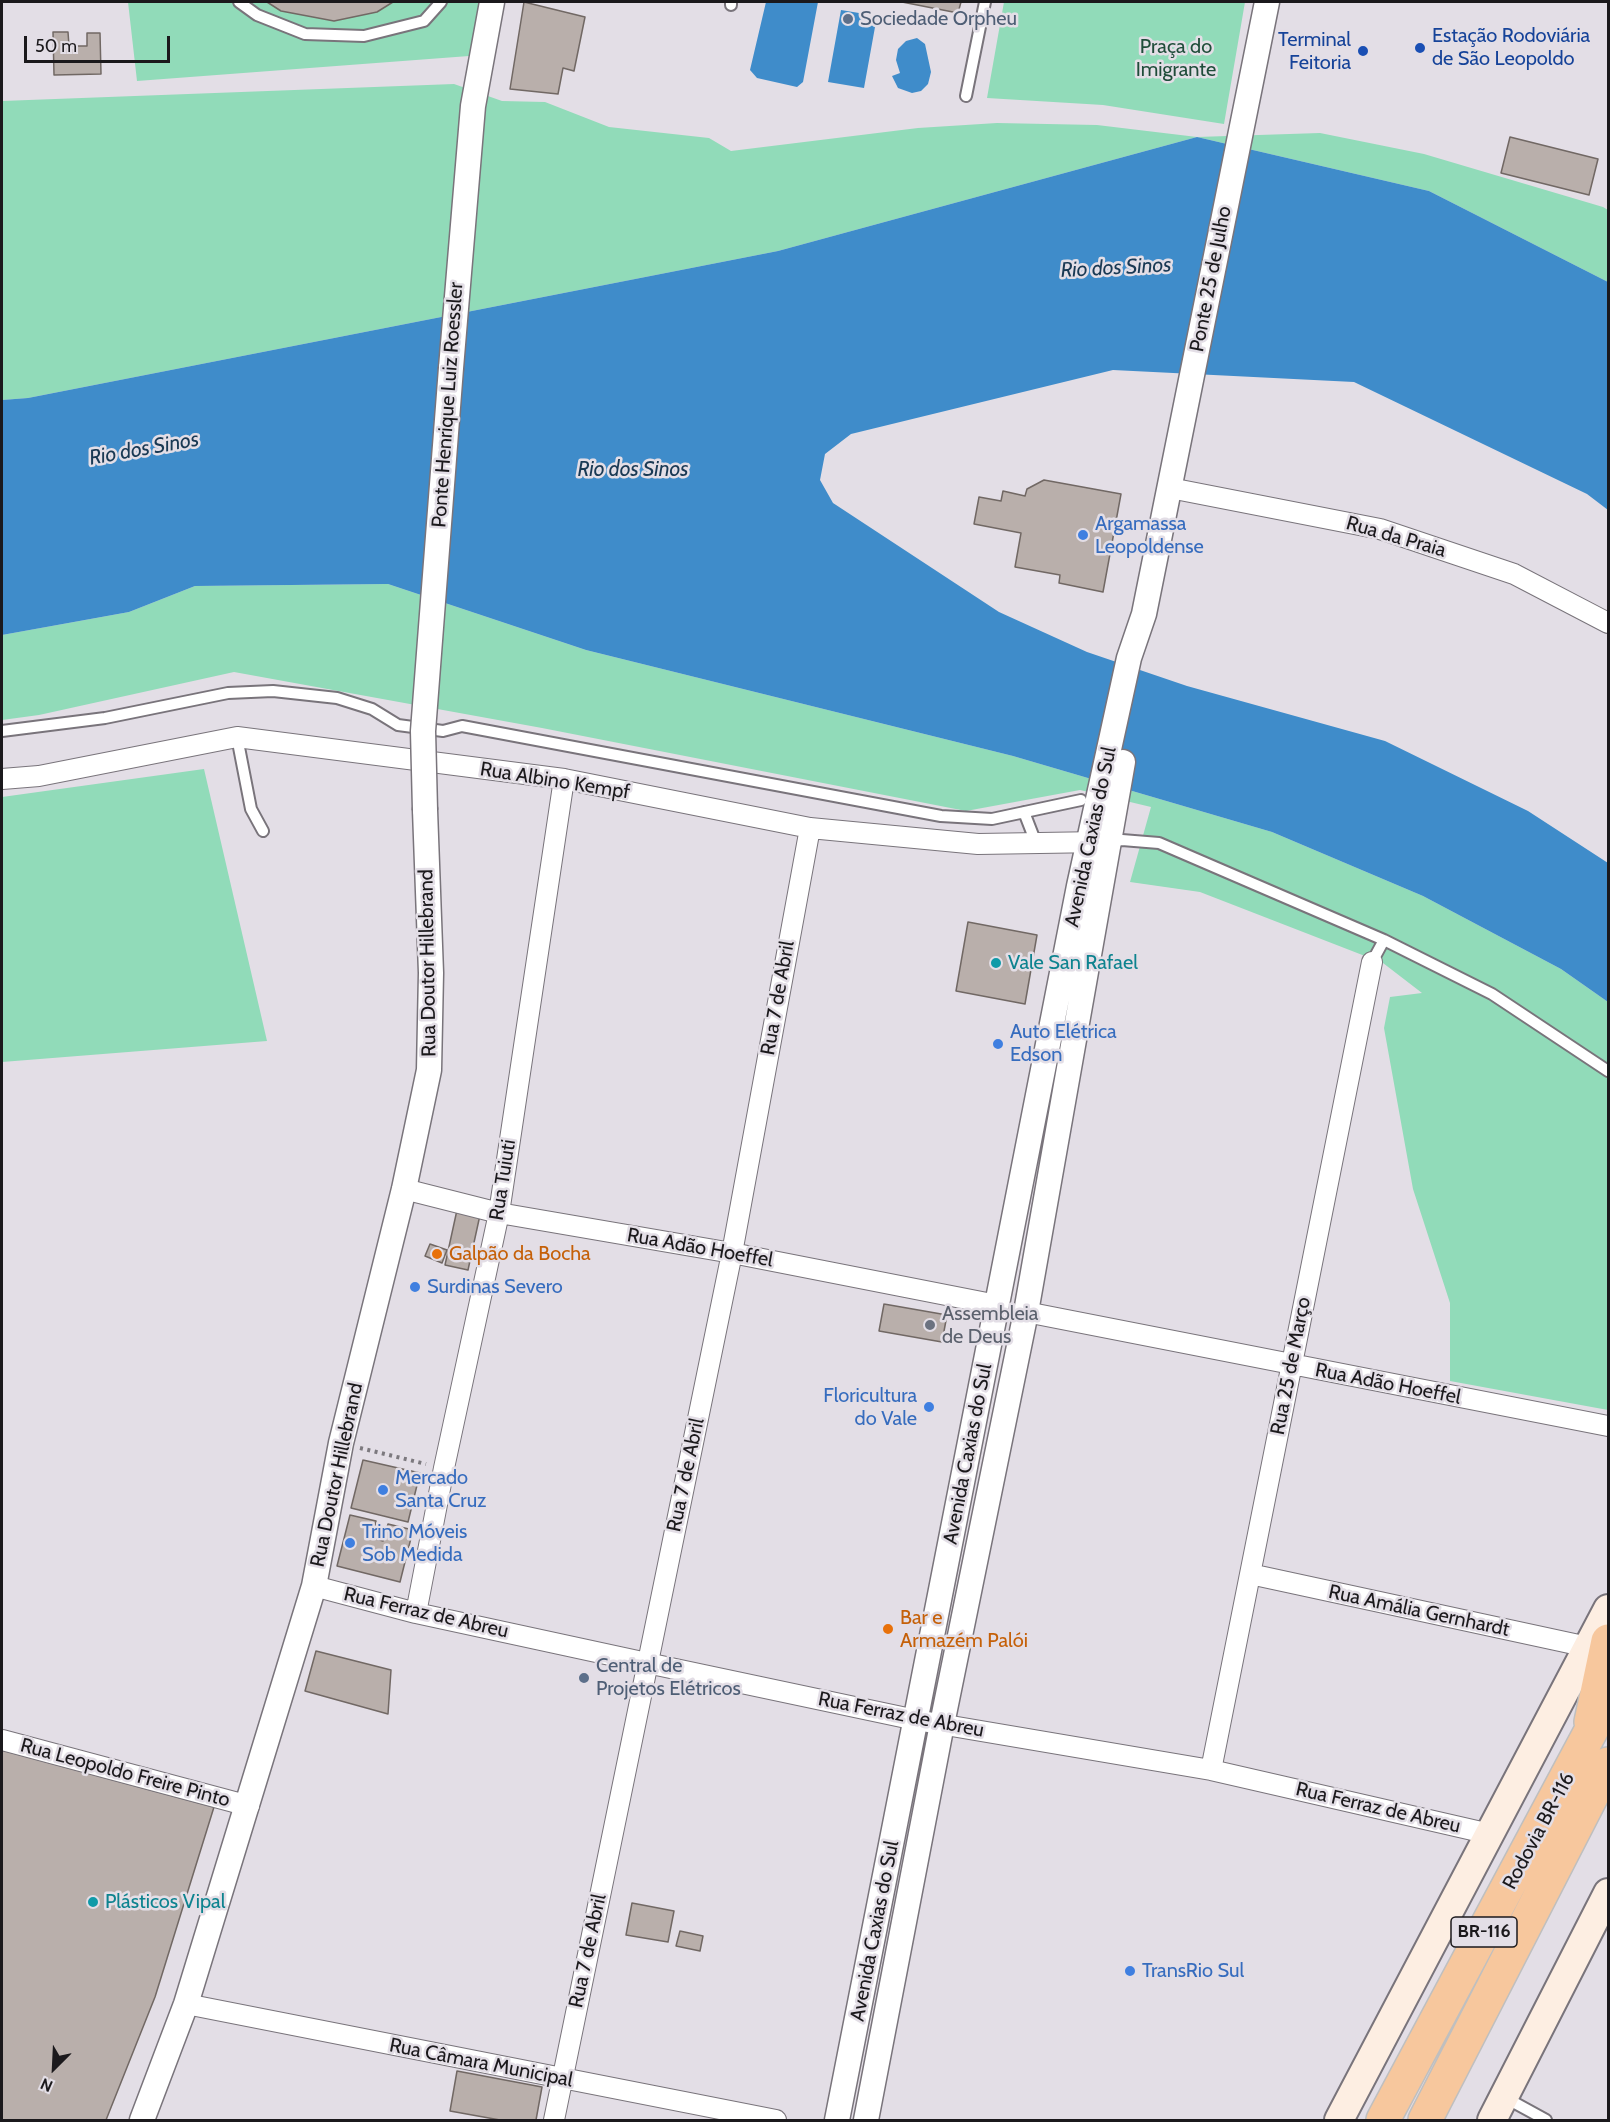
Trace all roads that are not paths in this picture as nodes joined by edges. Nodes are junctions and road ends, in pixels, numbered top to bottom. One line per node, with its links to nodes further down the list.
1 (239, 2): 2 (lane)
2 (441, 2)
3 (492, 2): 15 (street, Ponte Henrique Luiz Roessler, bridge)
4 (985, 2): 6 (lane)
5 (1267, 2): 7 (street, Ponte 25 de Julho)
6 (966, 96)
7 (1179, 445): 8 (street, Avenida Caxias do Sul)
8 (1170, 488): 9 (street, Rua da Praia); 14 (street, Avenida Caxias do Sul)
9 (1608, 623)
10 (2, 731): 16 (lane)
11 (237, 737): 12 (street, Rua Albino Kempf); 13 (street, Rua Albino Kempf); 18 (lane)
12 (2, 779)
13 (564, 779): 17 (street, Rua Albino Kempf); 25 (street, Rua Tuiuti)
14 (1100, 795): 16 (lane); 19 (street, Avenida Caxias do Sul)
15 (425, 810): 24 (street, Rua Doutor Hillebrand)
16 (1024, 812): 20 (lane)
17 (810, 828): 20 (street, Rua Albino Kempf); 26 (street, Rua 7 de Abril)
18 (263, 831)
19 (1100, 842): 20 (street, Rua Albino Kempf); 21 (lane); 27 (street, Avenida Caxias do Sul); 28 (street, Avenida Caxias do Sul)
20 (1036, 843)
21 (1384, 940): 22 (lane); 23 (lane)
22 (1372, 963): 29 (street, Rua 25 de Março)
23 (1608, 1071)
24 (404, 1189): 25 (street, Rua Adão Hoeffel); 32 (street, Rua Doutor Hillebrand)
25 (499, 1213): 26 (street, Rua Adão Hoeffel); 34 (street, Rua Tuiuti)
26 (732, 1253): 27 (street, Rua Adão Hoeffel); 36 (street, Rua 7 de Abril)
27 (997, 1305): 38 (street, Avenida Caxias do Sul)
28 (1026, 1312): 29 (street, Rua Adão Hoeffel); 39 (street, Avenida Caxias do Sul)
29 (1291, 1365): 30 (street, Rua Adão Hoeffel); 31 (street, Rua 25 de Março)
30 (1608, 1426)
31 (1250, 1574): 35 (street, Rua Amália Gernhardt); 42 (street, Rua 25 de Março)
32 (314, 1586): 34 (street, Rua Ferraz de Abreu); 43 (street, Rua Doutor Hillebrand)
33 (1608, 1609): 35 (main road)
34 (416, 1613): 36 (street, Rua Ferraz de Abreu)
35 (1598, 1644): 41 (highway); 44 (main road)
36 (647, 1664): 38 (street, Rua Ferraz de Abreu); 47 (street, Rua 7 de Abril)
37 (1608, 1699): 41 (highway, Rodovia BR-116 / BR-116)
38 (916, 1720): 39 (street, Rua Ferraz de Abreu); 52 (street, Avenida Caxias do Sul)
39 (942, 1724): 42 (street, Rua Ferraz de Abreu); 53 (street, Avenida Caxias do Sul)
40 (2, 1740): 43 (street, Rua Leopoldo Freire Pinto)
41 (1597, 1754): 55 (highway, Rodovia BR-116 / BR-116); 56 (highway, Rodovia BR-116 / BR-116)
42 (1211, 1770): 44 (street, Rua Ferraz de Abreu)
43 (249, 1806): 46 (street, Rua Doutor Hillebrand)
44 (1490, 1833): 54 (main road)
45 (1608, 1893): 48 (main road)
46 (186, 2004): 47 (street, Rua Câmara Municipal); 49 (street, Rua Doutor Hillebrand)
47 (561, 2079): 50 (street, Rua 7 de Abril); 51 (street, Rua Câmara Municipal)
48 (1498, 2109): 57 (lane)
49 (142, 2121)
50 (554, 2121)
51 (776, 2121)
52 (837, 2121)
53 (866, 2121)
54 (1340, 2121)
55 (1383, 2121)
56 (1425, 2121)
57 (1546, 2121)

